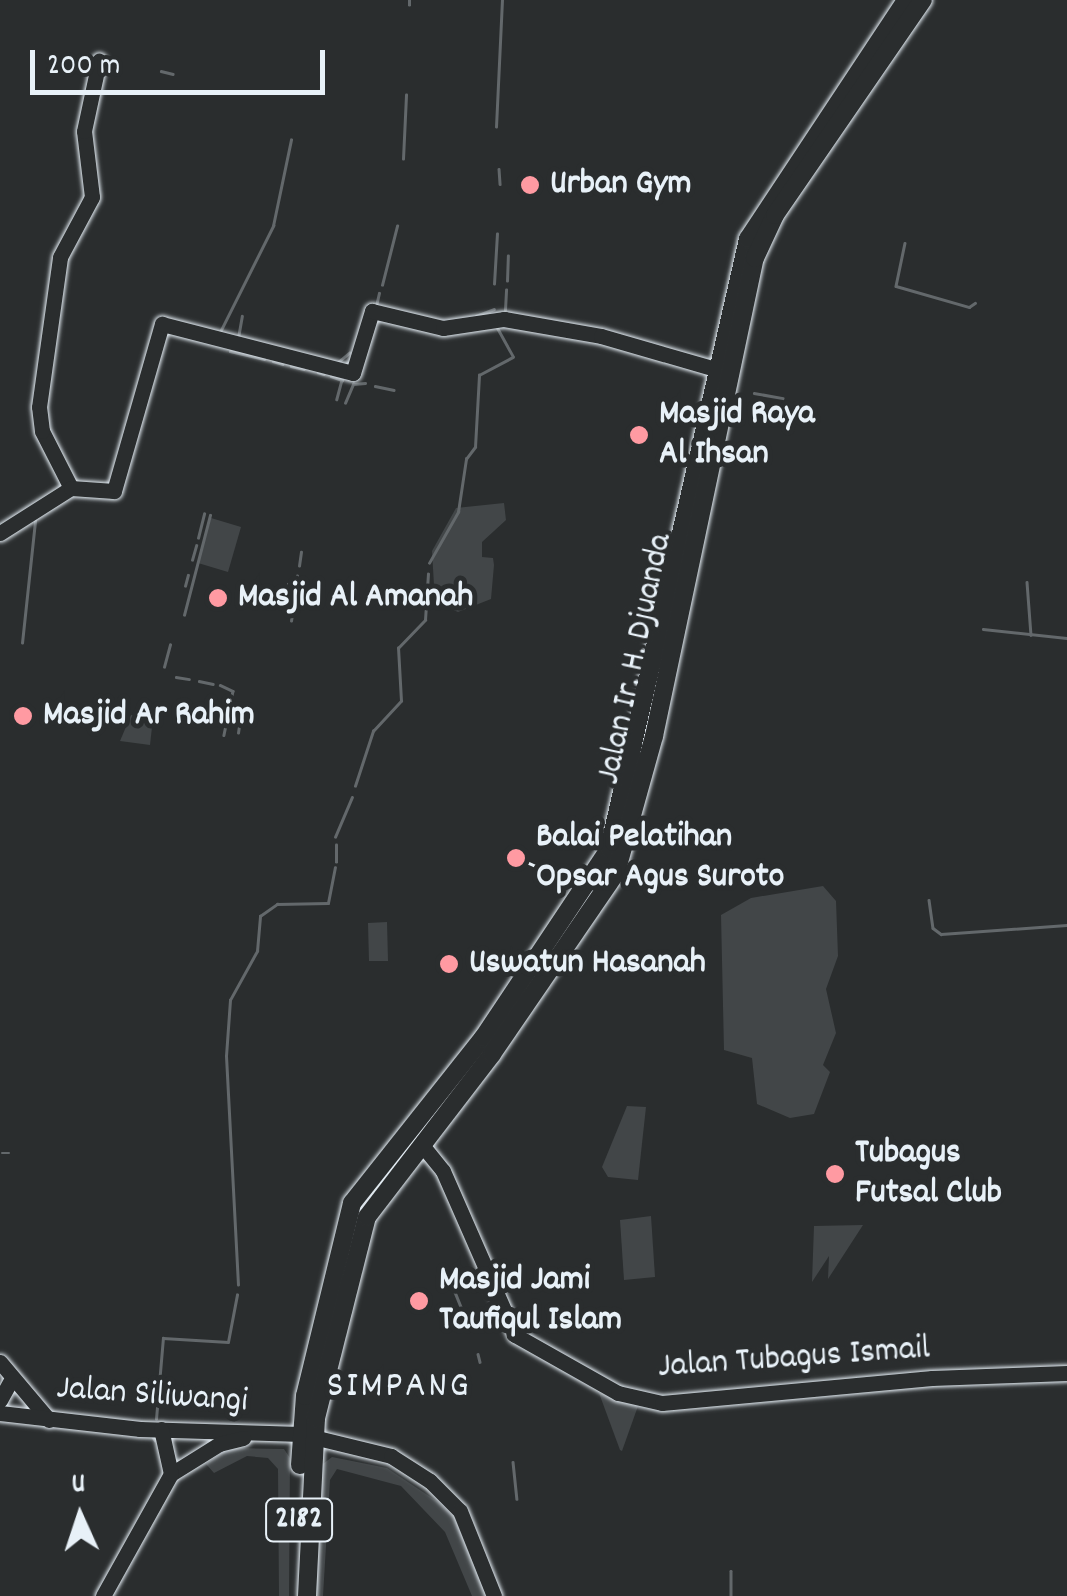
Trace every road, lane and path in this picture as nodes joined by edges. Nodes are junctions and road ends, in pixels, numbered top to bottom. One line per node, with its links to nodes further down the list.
1 (906, 0): 4 (main road, Jalan Ir. H. Djuanda)
2 (923, 0): 4 (main road, Jalan Ir. H. Djuanda)
3 (100, 61): 6 (street)
4 (749, 256): 5 (main road, Jalan Ir. H. Djuanda); 8 (main road, Jalan Ir. H. Djuanda)
5 (716, 364): 6 (street); 8 (main road, Jalan Ir. H. Djuanda)
6 (71, 488): 7 (street)
7 (0, 533)
8 (686, 546): 9 (main road, Jalan Ir. H. Djuanda)
9 (489, 1043): 10 (main road, Jalan Ir. H. Djuanda); 18 (main road, Jalan Ir. H. Djuanda)
10 (422, 1145): 12 (street, Jalan Tubagus Ismail); 18 (main road, Jalan Ir. H. Djuanda)
11 (0, 1362): 13 (street)
12 (1067, 1374)
13 (12, 1378): 14 (street); 16 (street)
14 (0, 1400)
15 (0, 1413): 16 (street, Jalan Siliwangi)
16 (48, 1420): 17 (street, Jalan Siliwangi)
17 (160, 1429): 18 (street, Jalan Siliwangi); 19 (street)
18 (307, 1440): 19 (street, Jalan Siliwangi); 21 (main road, Jalan Ir. H. Djuanda / 2182); 22 (main road, Jalan Ir. H. Djuanda / 2182); 23 (street)
19 (172, 1474): 20 (street)
20 (103, 1596)
21 (297, 1596)
22 (307, 1596)
23 (494, 1596)

